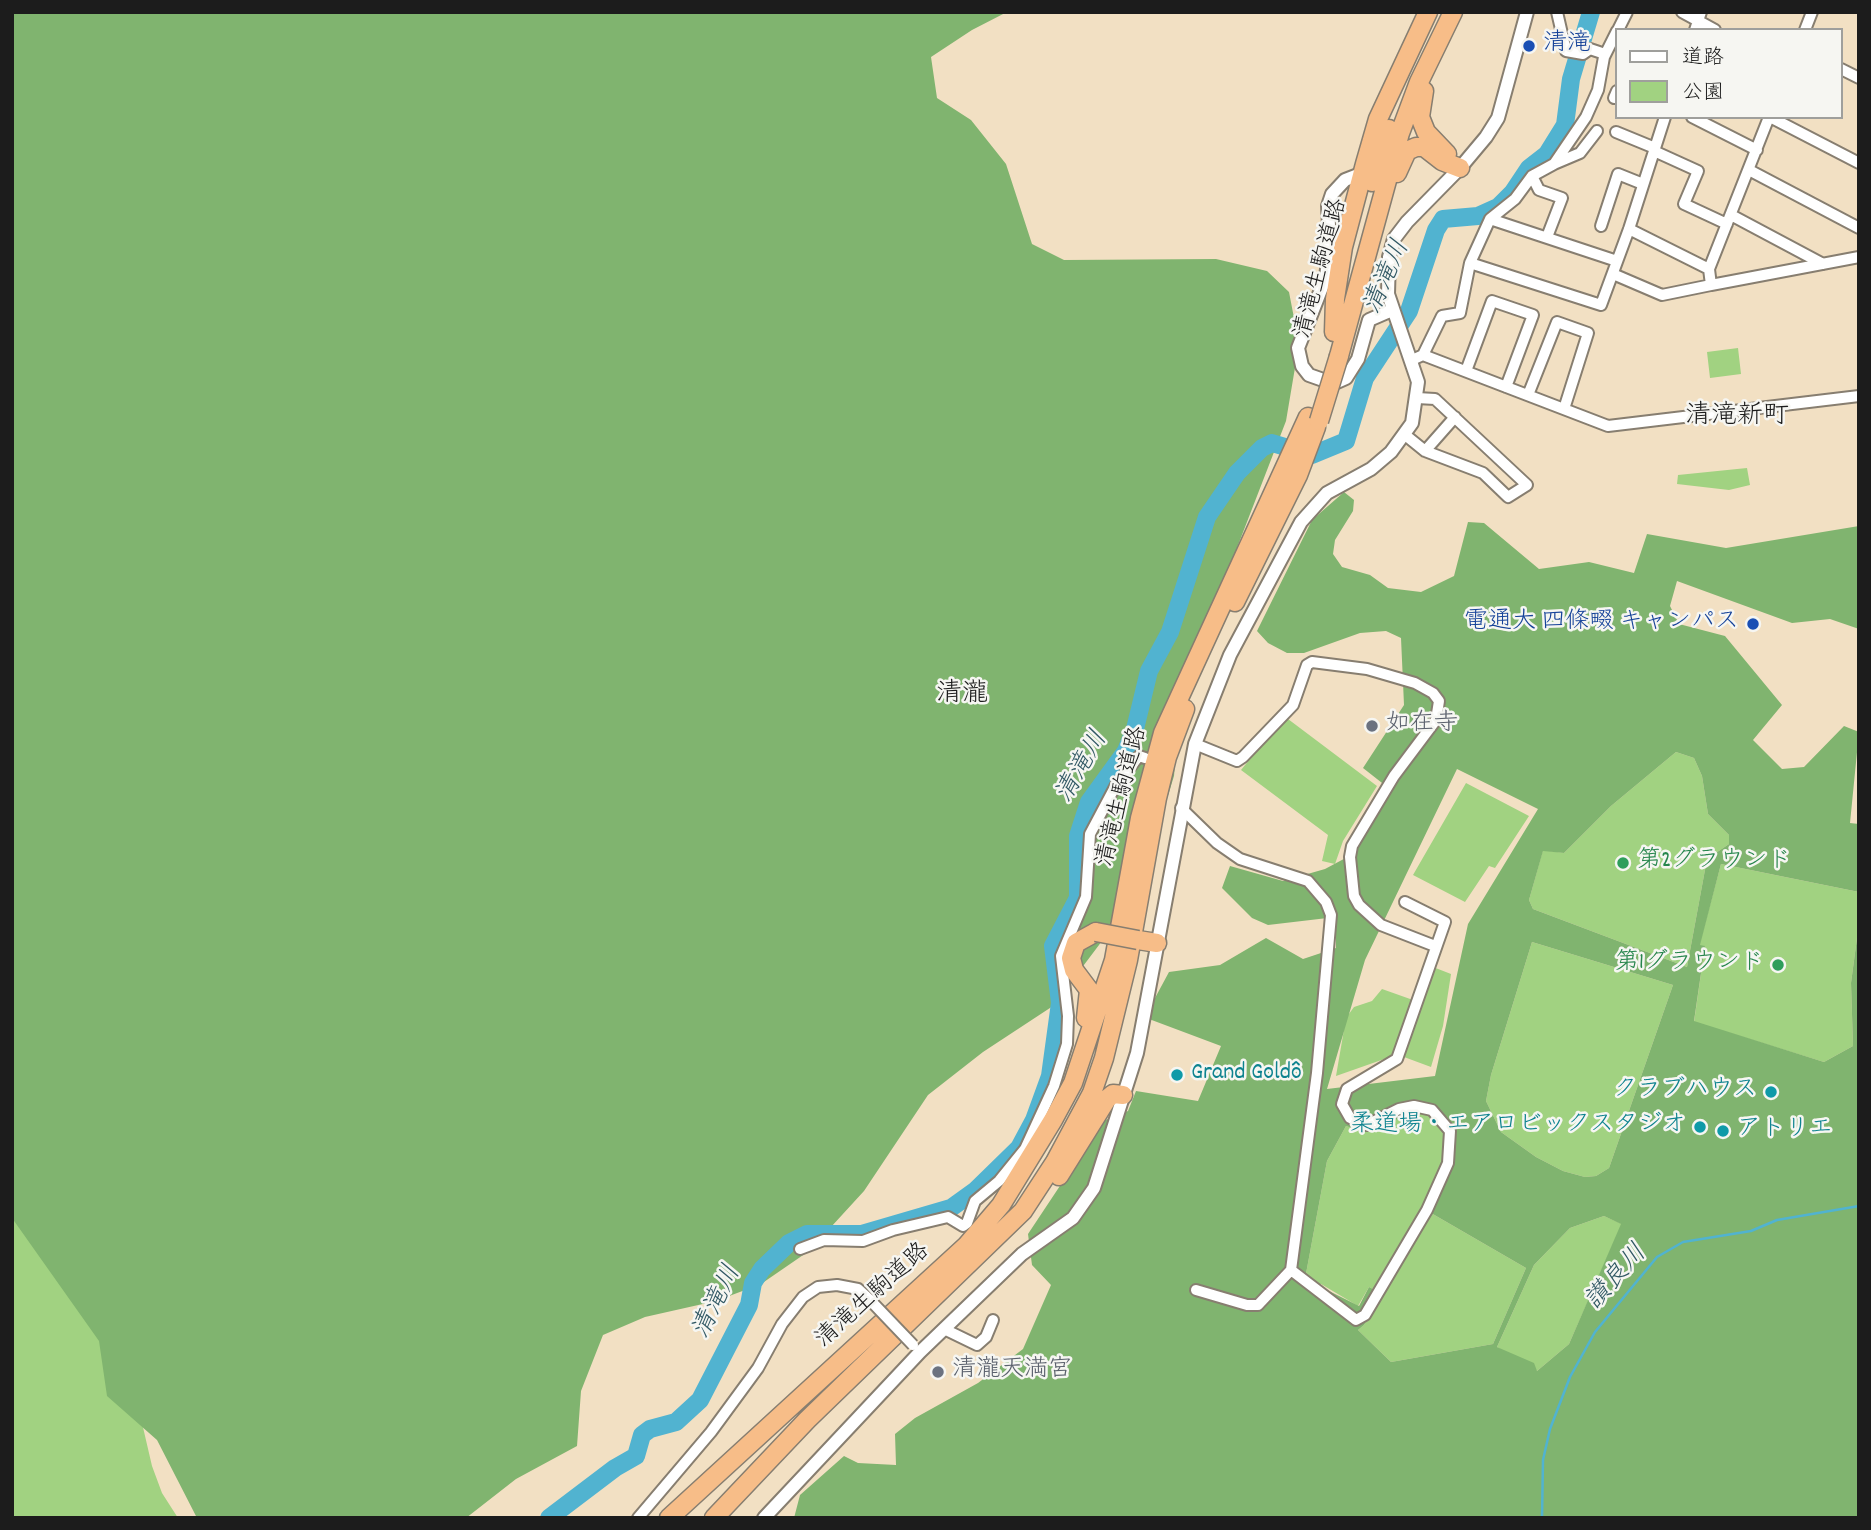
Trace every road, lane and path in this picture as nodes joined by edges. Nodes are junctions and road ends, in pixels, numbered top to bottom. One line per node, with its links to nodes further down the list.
1 (1428, 12): 26 (highway)
2 (1441, 12): 46 (highway, 清滝生駒道路)
3 (1454, 12): 24 (highway); 44 (highway, 清滝生駒道路)
4 (1527, 12): 24 (street)
5 (1557, 12): 11 (street)
6 (1627, 12): 9 (street)
7 (1682, 12): 8 (street)
8 (1698, 21)
9 (1619, 28)
10 (1616, 34): 11 (street)
11 (1605, 54): 23 (street)
12 (1843, 70): 13 (street)
13 (1859, 78)
14 (1664, 119): 20 (street)
15 (1696, 119): 21 (street)
16 (1769, 119): 21 (street)
17 (1774, 119): 22 (street)
18 (1597, 131): 23 (street)
19 (1616, 132): 20 (street)
20 (1654, 149): 28 (street); 32 (street)
21 (1757, 150): 25 (street)
22 (1859, 163)
23 (1554, 164): 27 (street)
24 (1460, 168): 44 (highway); 45 (street)
25 (1749, 170): 32 (street); 34 (street)
26 (1363, 173): 29 (street); 30 (highway)
27 (1532, 176): 31 (street); 36 (street)
28 (1643, 184): 33 (street); 35 (street)
29 (1338, 188): 30 (street); 45 (street)
30 (1355, 199): 46 (highway)
31 (1490, 219): 36 (street); 39 (street)
32 (1729, 220): 40 (street); 41 (street)
33 (1601, 226)
34 (1859, 228)
35 (1629, 229): 38 (street); 41 (street)
36 (1547, 237): 38 (street)
37 (1859, 257): 40 (street)
38 (1617, 261): 42 (street)
39 (1470, 263): 42 (street); 47 (street)
40 (1823, 264): 43 (street)
41 (1709, 270): 43 (street)
42 (1612, 274): 43 (street)
43 (1711, 285)
44 (1354, 295): 48 (highway, 清滝生駒道路)
45 (1394, 313): 47 (street)
46 (1334, 332): 48 (highway, 清滝生駒道路)
47 (1414, 354): 49 (street); 53 (street)
48 (1333, 355): 56 (highway, 清滝生駒道路)
49 (1466, 371): 50 (street); 50 (street)
50 (1506, 387): 51 (street)
51 (1528, 395): 54 (street); 54 (street)
52 (1859, 396): 54 (street)
53 (1417, 398): 55 (street); 57 (street)
54 (1564, 410)
55 (1455, 417): 58 (street); 58 (street)
56 (1313, 419): 59 (highway, 清滝生駒道路); 72 (highway, 清滝生駒道路)
57 (1404, 434): 58 (street); 60 (street)
58 (1425, 451)
59 (1235, 576): 61 (highway); 70 (highway, 清滝生駒道路)
60 (1195, 744): 62 (street); 65 (street)
61 (1144, 758): 66 (highway); 71 (street)
62 (1181, 808): 64 (street); 73 (street)
63 (1405, 902): 65 (street)
64 (1157, 943): 67 (highway, bridge); 69 (street)
65 (1436, 946): 73 (street)
66 (1102, 968): 67 (highway); 68 (highway)
67 (1083, 979): 68 (highway)
68 (1085, 1027): 70 (highway)
69 (1123, 1096): 72 (highway); 76 (street)
70 (1053, 1119): 79 (highway, 清滝生駒道路)
71 (800, 1249)
72 (983, 1249): 80 (highway, 清滝生駒道路)
73 (1291, 1270): 74 (street)
74 (1196, 1290)
75 (993, 1320): 76 (street)
76 (944, 1329): 77 (street)
77 (917, 1349): 78 (street, bridge); 81 (street)
78 (638, 1518)
79 (669, 1518)
80 (714, 1518)
81 (764, 1518)

